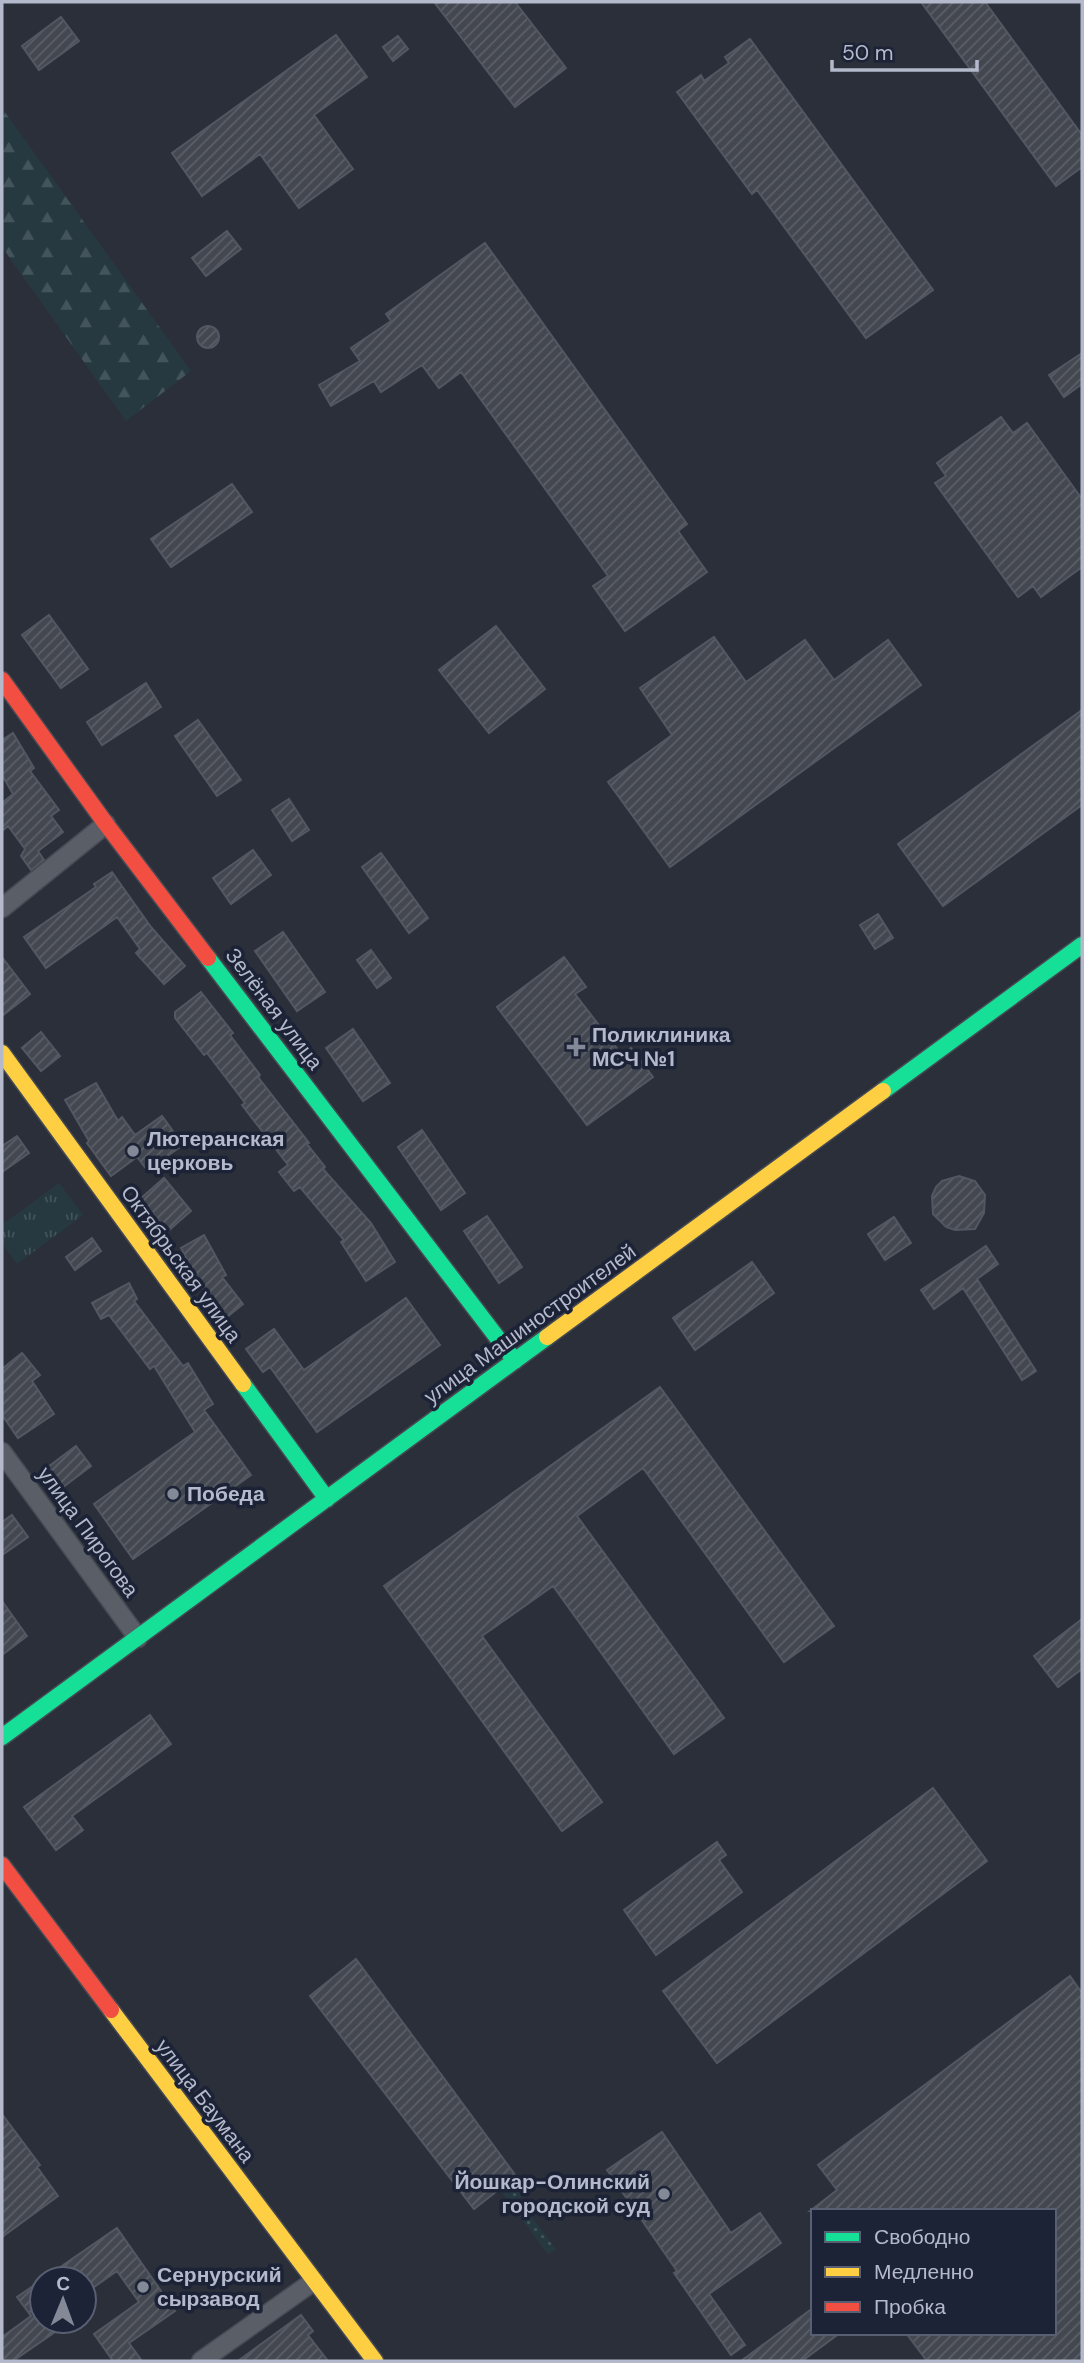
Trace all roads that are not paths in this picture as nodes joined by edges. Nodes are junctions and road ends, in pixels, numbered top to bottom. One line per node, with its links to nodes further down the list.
1 (2, 680): 2 (street, Зелёная улица)
2 (106, 824): 3 (street); 6 (street, Зелёная улица)
3 (2, 908)
4 (1082, 945): 6 (street, улица Машиностроителей)
5 (2, 1053): 8 (street, Октябрьская улица)
6 (515, 1361): 8 (street, улица Машиностроителей)
7 (2, 1452): 9 (street, улица Пирогова)
8 (327, 1499): 9 (street, улица Машиностроителей)
9 (138, 1638): 10 (street, улица Машиностроителей)
10 (2, 1737)
11 (2, 1865): 12 (street, улица Баумана)
12 (314, 2281): 13 (street); 14 (street, улица Баумана)
13 (201, 2361)
14 (375, 2361)

